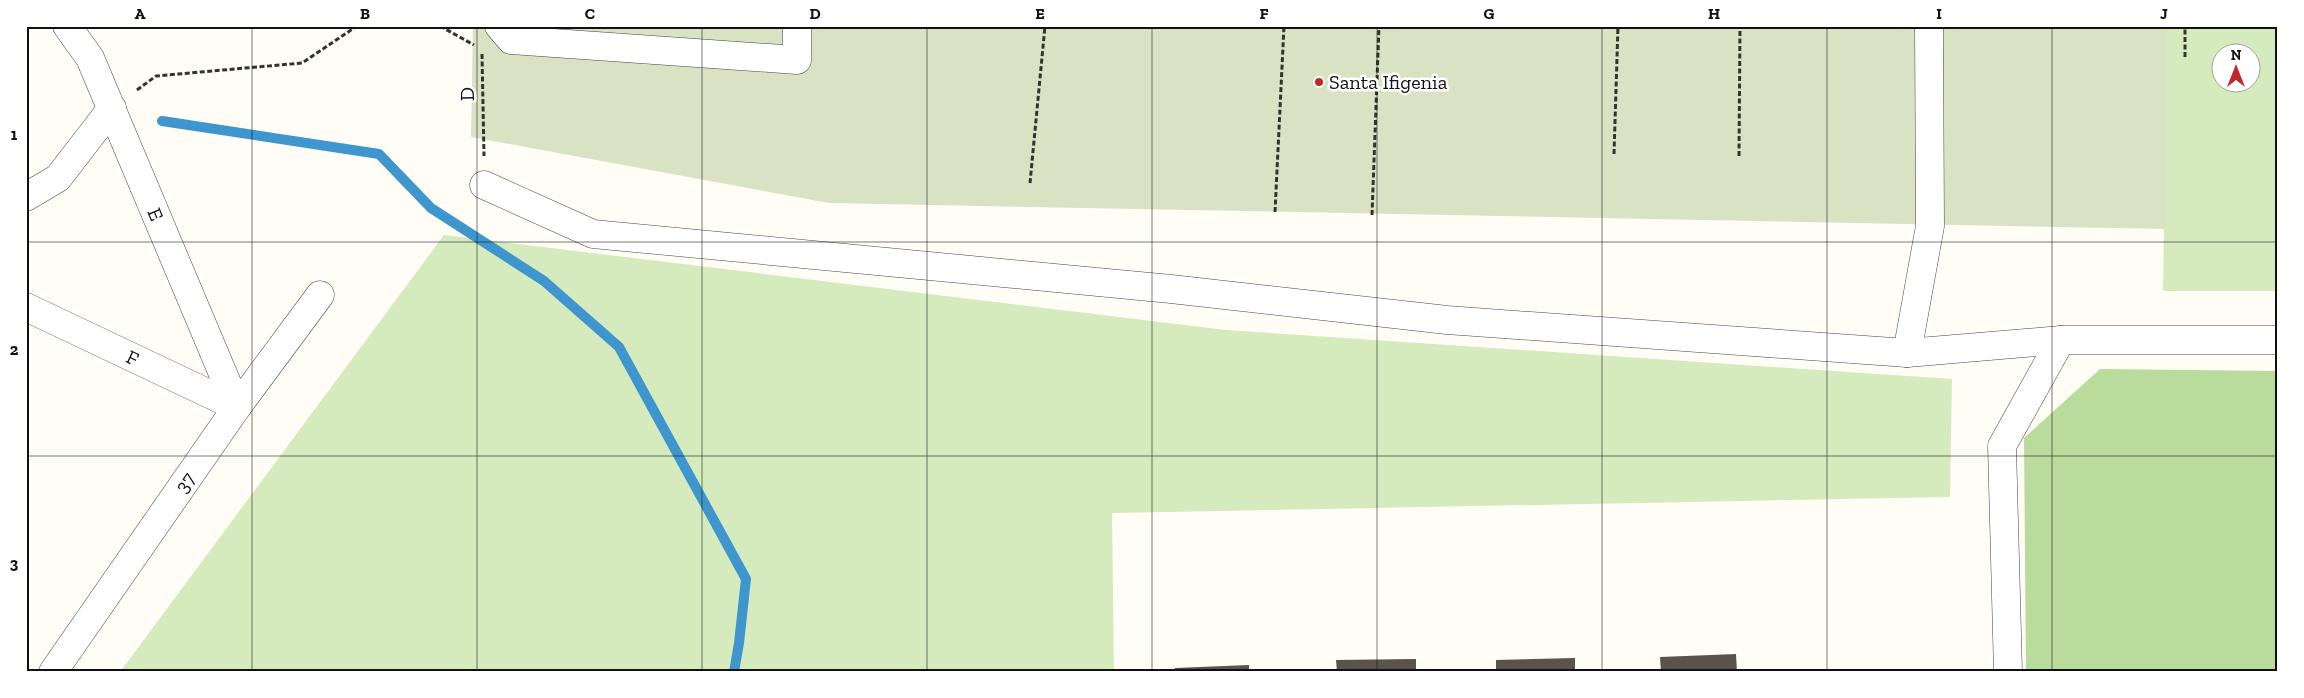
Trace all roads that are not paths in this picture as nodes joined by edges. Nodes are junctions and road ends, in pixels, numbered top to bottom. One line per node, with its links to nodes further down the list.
1 (67, 26): 5 (street, E)
2 (499, 26): 3 (street)
3 (797, 26)
4 (1929, 26): 12 (street)
5 (112, 108): 7 (street); 13 (street, E)
6 (484, 185): 12 (street)
7 (26, 197)
8 (320, 295): 13 (street, 37)
9 (26, 307): 13 (street, F)
10 (2061, 340): 11 (street); 12 (street); 15 (street)
11 (2278, 340)
12 (1906, 353)
13 (238, 407): 14 (street, 37)
14 (53, 672)
15 (2008, 672)

